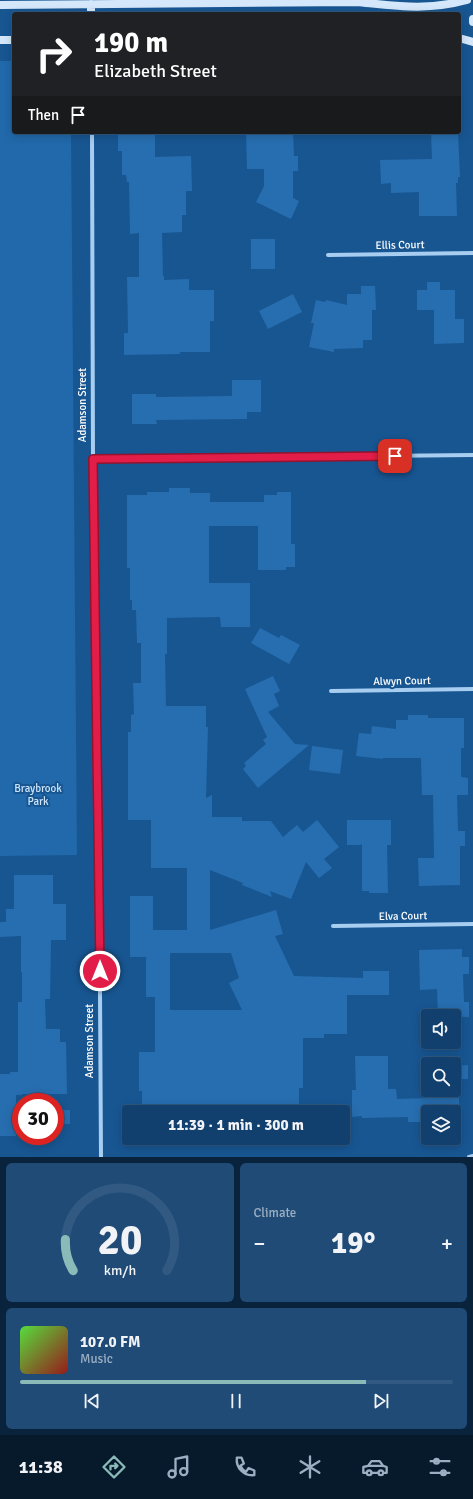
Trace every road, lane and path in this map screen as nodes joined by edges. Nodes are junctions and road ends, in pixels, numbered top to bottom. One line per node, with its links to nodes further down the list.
1 (467, 0): 2 (main road)
2 (91, 4): 3 (main road); 4 (main road)
3 (0, 5)
4 (91, 12)
5 (461, 39): 8 (main road)
6 (0, 40): 7 (main road)
7 (12, 40)
8 (473, 42)
9 (92, 134): 13 (street, Adamson Street)
10 (473, 253): 11 (street, Ellis Court)
11 (328, 255)
12 (473, 455): 13 (street)
13 (93, 459): 19 (street, Adamson Street)
14 (473, 689): 15 (street, Alwyn Court)
15 (331, 691)
16 (473, 924): 17 (street, Elva Court)
17 (333, 926)
18 (473, 1156): 20 (street)
19 (101, 1157)
20 (469, 1157)

